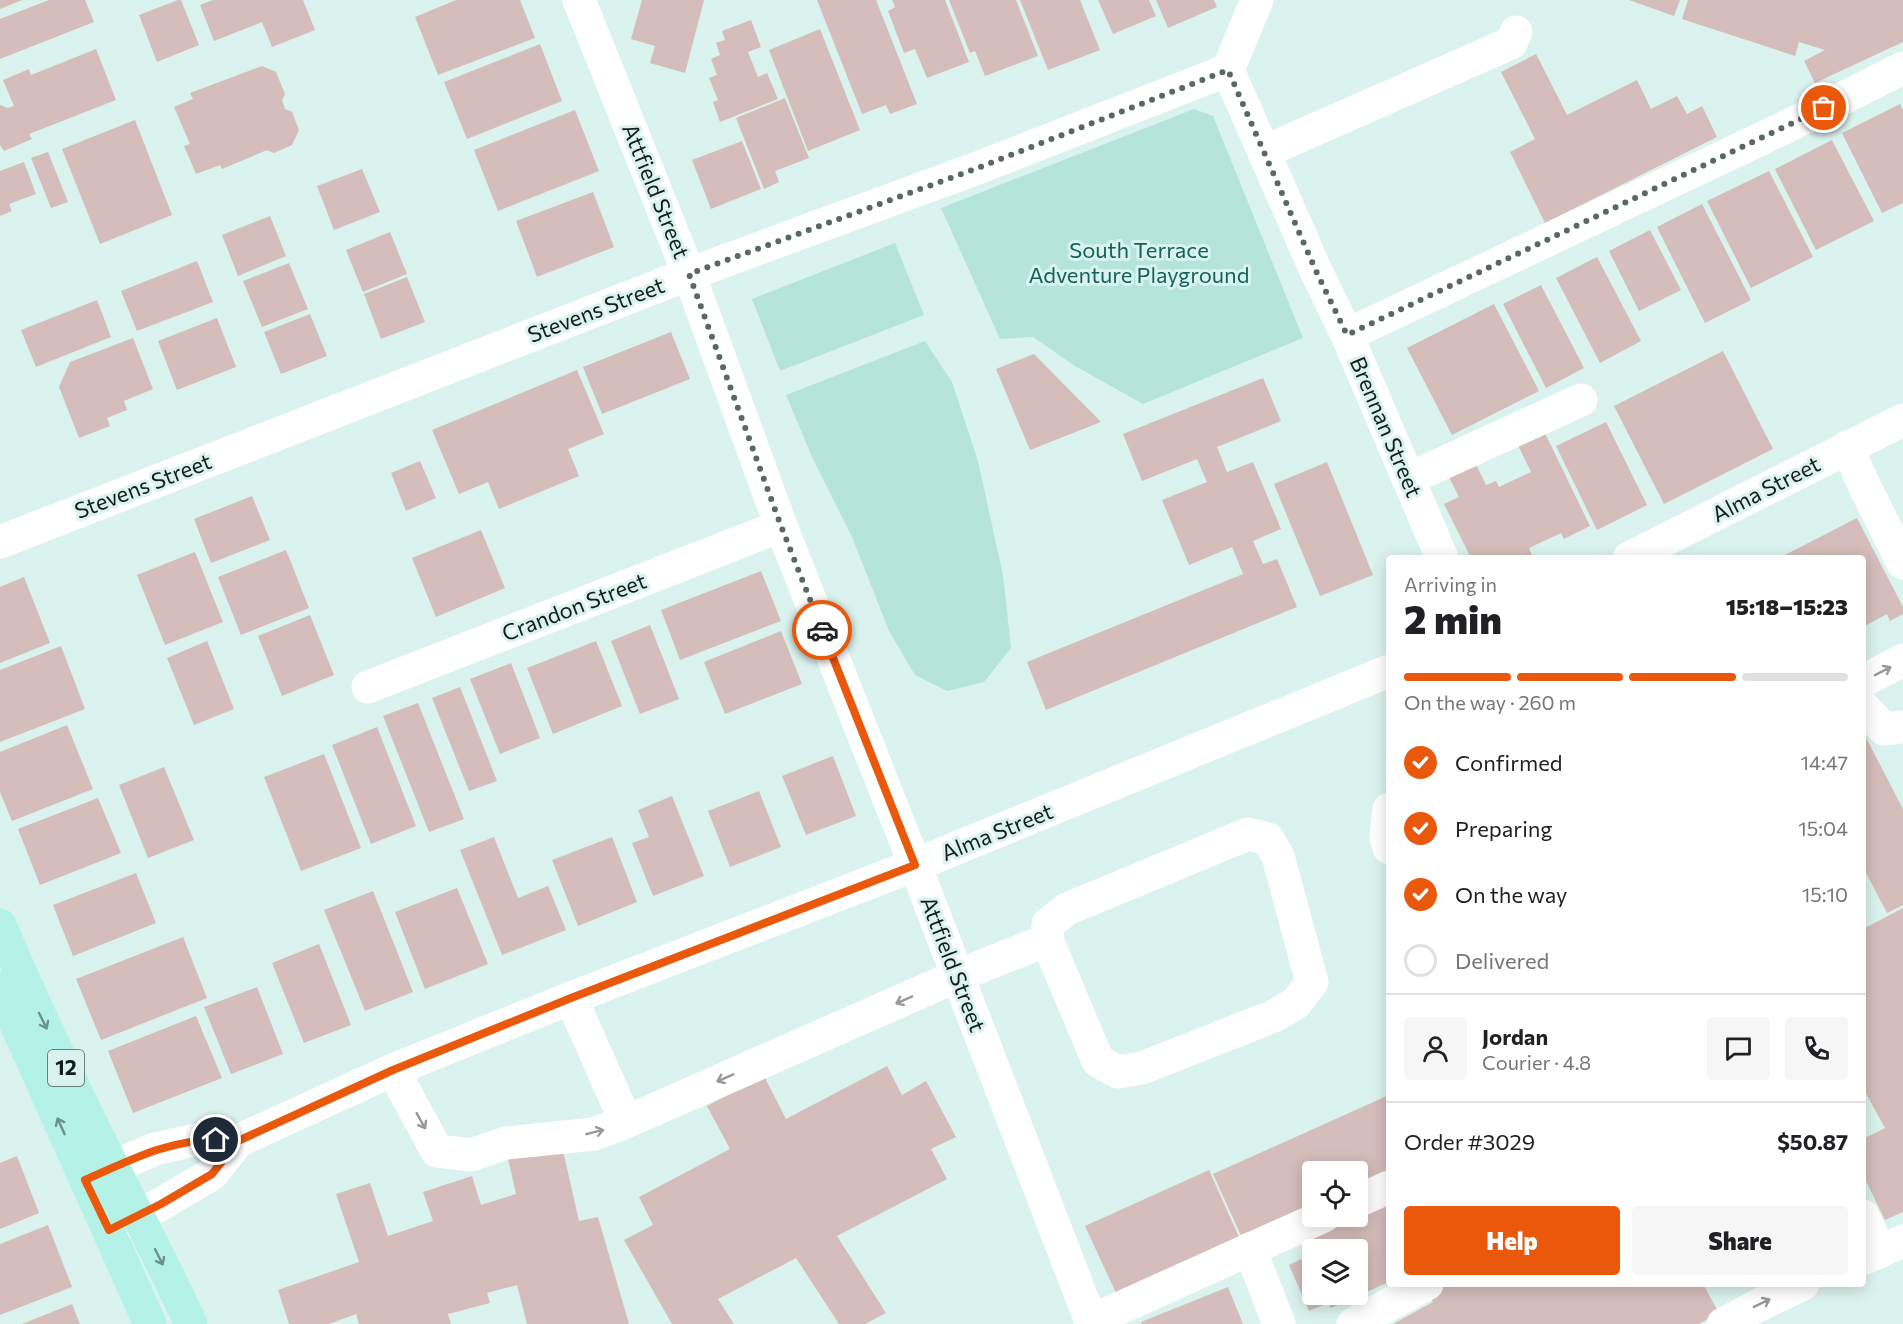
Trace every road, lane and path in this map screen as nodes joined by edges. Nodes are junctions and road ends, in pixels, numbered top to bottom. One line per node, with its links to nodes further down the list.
1 (579, 0): 7 (street, Attfield Street)
2 (1257, 0): 5 (street)
3 (1516, 32): 6 (street)
4 (1903, 68): 8 (street)
5 (1228, 70): 6 (street, Brennan Street); 7 (street, Stevens Street)
6 (1264, 152): 8 (street, Brennan Street)
7 (689, 274): 13 (street, Attfield Street); 14 (street, Stevens Street)
8 (1347, 335): 12 (street, Brennan Street)
9 (1581, 400): 12 (street)
10 (1903, 420): 11 (street, Alma Street)
11 (1847, 447): 16 (street, Alma Street); 17 (street)
12 (1408, 479): 15 (street, Brennan Street)
13 (781, 526): 21 (street, Crandon Street); 24 (street, Attfield Street)
14 (0, 542)
15 (1441, 555)
16 (1635, 555)
17 (1903, 563)
18 (1903, 660): 20 (street, one-way to 18)
19 (1386, 672): 24 (street, Alma Street)
20 (1866, 679)
21 (368, 687)
22 (1866, 710): 23 (street)
23 (1903, 727)
24 (915, 865): 27 (street, Attfield Street); 29 (street, Alma Street)
25 (0, 925): 33 (main road, 12, one-way to 33)
26 (1047, 940): 26 (street); 27 (street)
27 (957, 976): 31 (street, one-way to 31); 44 (street, Attfield Street)
28 (0, 988): 33 (main road, 12, one-way to 28)
29 (571, 998): 30 (street, Alma Street); 31 (street)
30 (393, 1070): 31 (street, one-way to 31); 32 (street, Alma Street)
31 (626, 1122)
32 (238, 1141): 33 (street, Alma Street); 36 (street, Alma Street)
33 (99, 1173): 36 (main road, 12); 39 (main road, 12)
34 (1386, 1188): 35 (street)
35 (1368, 1196)
36 (139, 1216): 39 (street, Alma Street); 46 (main road, 12, one-way to 46)
37 (1866, 1222): 41 (street)
38 (1302, 1226): 40 (street)
39 (109, 1230): 45 (main road, 12)
40 (1250, 1250): 44 (street); 47 (street)
41 (1882, 1251)
42 (1421, 1287): 48 (street)
43 (1796, 1287): 49 (street, one-way to 43)
44 (1091, 1323)
45 (150, 1324)
46 (191, 1324)
47 (1279, 1324)
48 (1353, 1324)
49 (1723, 1324)

